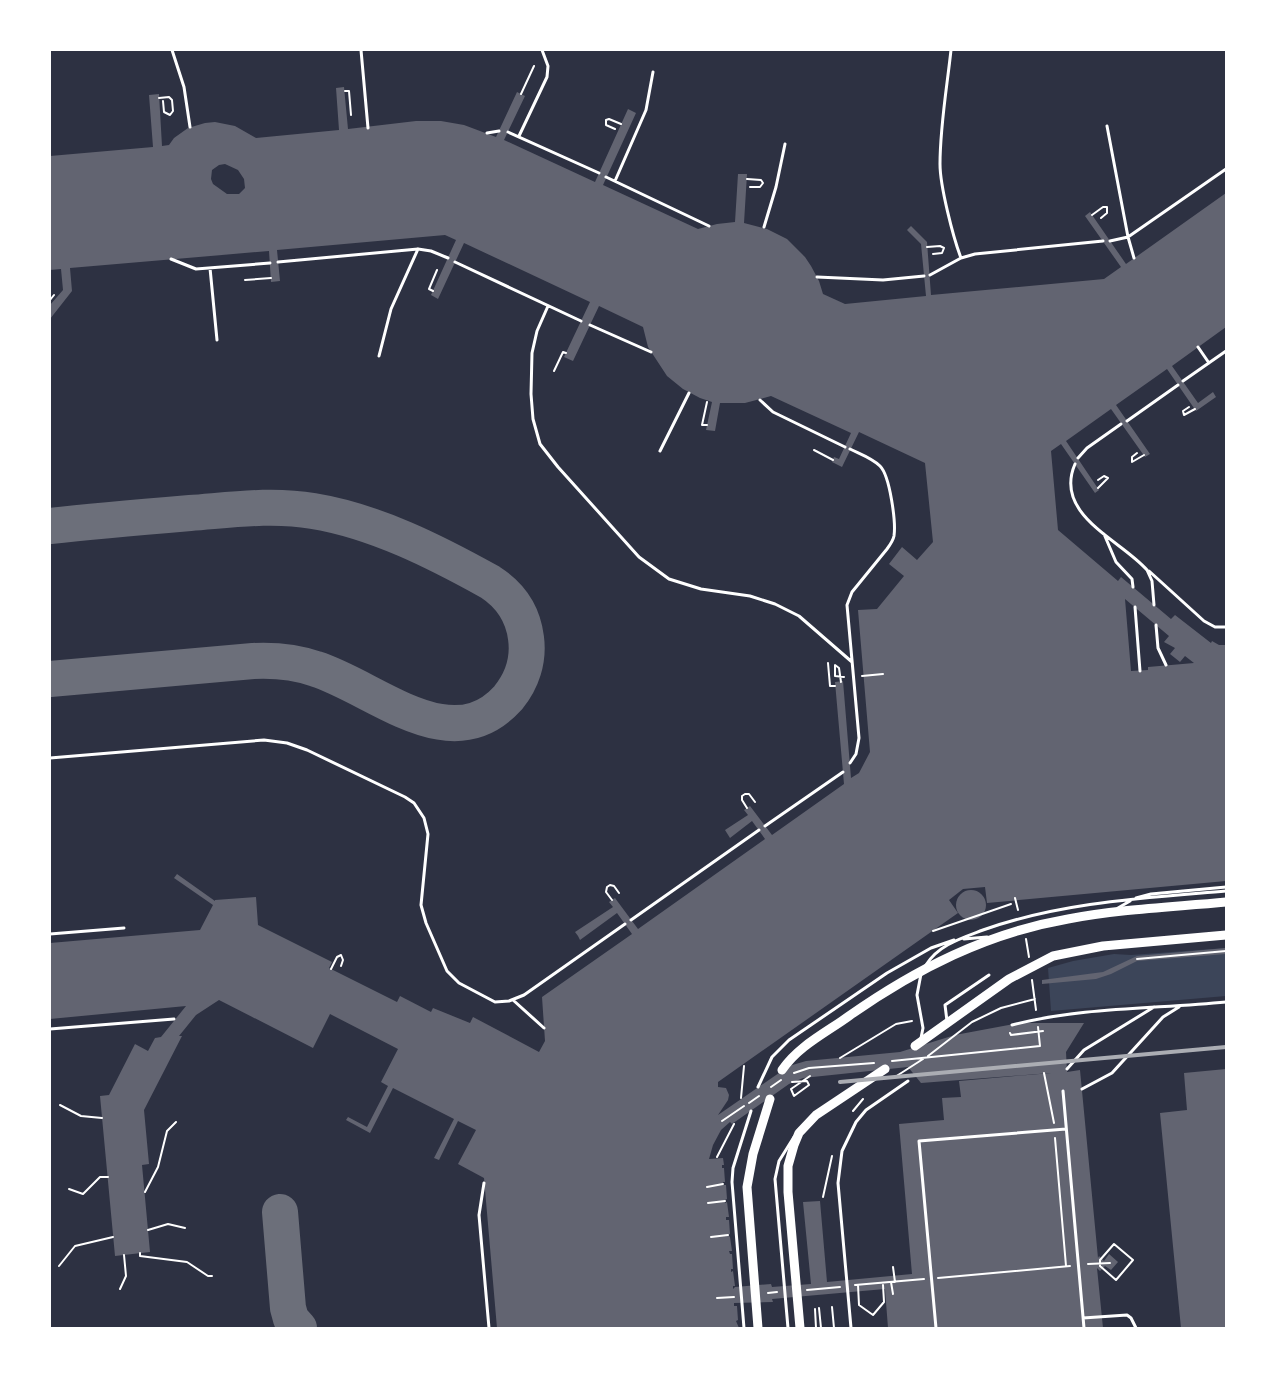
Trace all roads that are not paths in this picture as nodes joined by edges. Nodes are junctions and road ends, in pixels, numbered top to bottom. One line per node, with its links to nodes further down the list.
1 (171, 50): 7 (lane)
2 (361, 50): 8 (lane)
3 (542, 50): 12 (lane)
4 (951, 50): 25 (lane)
5 (653, 72): 17 (lane)
6 (1107, 126): 20 (lane)
7 (190, 127)
8 (368, 128)
9 (499, 131): 11 (lane)
10 (508, 132): 12 (lane)
11 (487, 133)
12 (519, 136): 15 (lane)
13 (785, 144): 19 (lane)
14 (1227, 169): 20 (lane)
15 (598, 173)
16 (606, 177): 17 (lane)
17 (615, 181): 18 (lane)
18 (709, 226)
19 (764, 227)
20 (1128, 237): 21 (lane); 26 (lane)
21 (1110, 241)
22 (1103, 242): 25 (lane)
23 (418, 249): 24 (lane); 28 (lane); 42 (lane)
24 (448, 258)
25 (961, 258): 32 (lane)
26 (1134, 258)
27 (171, 260): 31 (lane)
28 (278, 262)
29 (455, 262): 35 (lane)
30 (270, 263): 31 (lane)
31 (210, 268): 38 (lane)
32 (930, 275)
33 (924, 276): 34 (lane)
34 (817, 277)
35 (548, 306): 36 (lane); 62 (lane)
36 (582, 321)
37 (590, 325): 41 (lane)
38 (217, 340)
39 (1198, 347): 43 (lane)
40 (1227, 351): 43 (lane)
41 (651, 352)
42 (379, 356)
43 (1209, 363): 44 (lane)
44 (1183, 381)
45 (1178, 385): 48 (lane)
46 (689, 393): 52 (lane)
47 (760, 400): 50 (lane)
48 (1127, 421)
49 (1121, 424): 53 (lane)
50 (845, 447)
51 (850, 449): 62 (lane)
52 (660, 451)
53 (1078, 458)
54 (1075, 464): 55 (lane)
55 (1103, 533): 56 (lane); 57 (lane)
56 (1143, 565): 58 (lane); 61 (lane)
57 (1133, 587)
58 (1154, 605)
59 (1135, 607): 64 (lane)
60 (1155, 625): 63 (lane)
61 (1227, 627)
62 (852, 662): 66 (lane)
63 (1166, 665)
64 (1140, 671)
65 (50, 758): 80 (lane)
66 (850, 762)
67 (843, 772): 68 (lane)
68 (765, 826)
69 (759, 830): 73 (lane)
70 (1227, 889): 72 (lane); 89 (lane)
71 (1227, 902): 72 (main road)
72 (1104, 913): 76 (main road)
73 (631, 920)
74 (625, 924): 80 (lane)
75 (124, 928): 77 (lane)
76 (1015, 931): 92 (main road); 94 (lane)
77 (50, 934)
78 (1227, 935): 85 (main road)
79 (989, 975): 85 (lane)
80 (513, 1000): 87 (lane)
81 (1227, 1002): 83 (lane)
82 (1156, 1006): 83 (lane); 86 (lane); 91 (lane)
83 (1180, 1006): 95 (lane)
84 (174, 1019): 88 (lane)
85 (947, 1023): 89 (main road)
86 (1011, 1026)
87 (544, 1028)
88 (50, 1029)
89 (915, 1046)
90 (885, 1064): 99 (main road)
91 (1067, 1069)
92 (784, 1073)
93 (908, 1081): 108 (lane)
94 (758, 1088)
95 (1082, 1089)
96 (1063, 1091): 100 (lane)
97 (765, 1097): 105 (main road)
98 (751, 1111): 104 (lane)
99 (807, 1123): 106 (lane); 107 (main road)
100 (1066, 1129): 102 (lane); 109 (lane)
101 (484, 1183): 103 (lane)
102 (1083, 1318): 110 (lane); 111 (lane)
103 (489, 1329)
104 (744, 1329)
105 (758, 1329)
106 (788, 1329)
107 (800, 1329)
108 (852, 1329)
109 (936, 1329)
110 (1084, 1329)
111 (1136, 1329)

